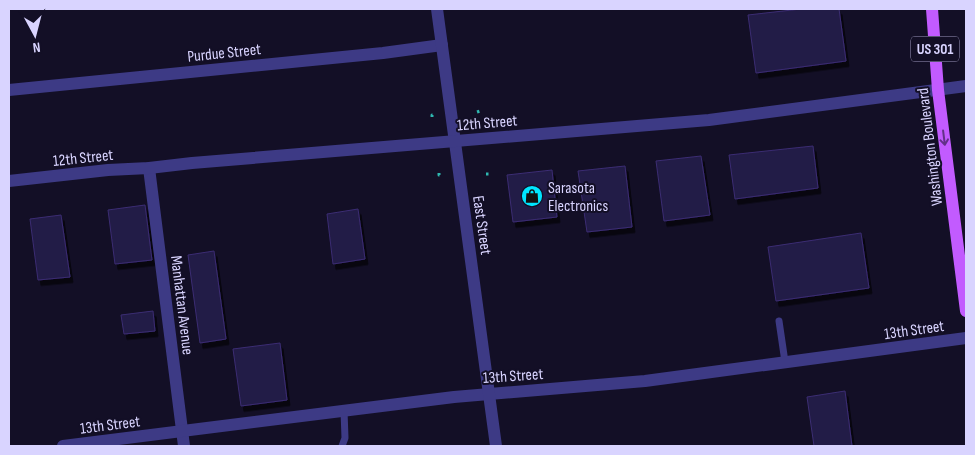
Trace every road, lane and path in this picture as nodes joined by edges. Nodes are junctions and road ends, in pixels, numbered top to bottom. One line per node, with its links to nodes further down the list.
1 (437, 9): 3 (street, East Street)
2 (932, 9): 6 (main road, Washington Boulevard / US 301)
3 (442, 45): 5 (street, Purdue Street); 7 (street, East Street)
4 (966, 86): 6 (street, 12th Street)
5 (9, 90)
6 (938, 90): 7 (street, 12th Street); 10 (main road, Washington Boulevard / US 301, one-way to 10)
7 (455, 141): 8 (street, 12th Street); 14 (street, East Street)
8 (148, 168): 9 (street, 12th Street); 16 (street, Manhattan Avenue)
9 (9, 181)
10 (966, 311)
11 (779, 321): 13 (lane)
12 (966, 338): 13 (street, 13th Street)
13 (785, 362): 14 (street, 13th Street)
14 (489, 393): 15 (street, 13th Street); 20 (street, East Street)
15 (344, 411): 16 (street, 13th Street); 19 (lane)
16 (182, 432): 17 (street, 13th Street); 18 (street, Manhattan Avenue)
17 (62, 446)
18 (184, 446)
19 (342, 446)
20 (496, 446)

